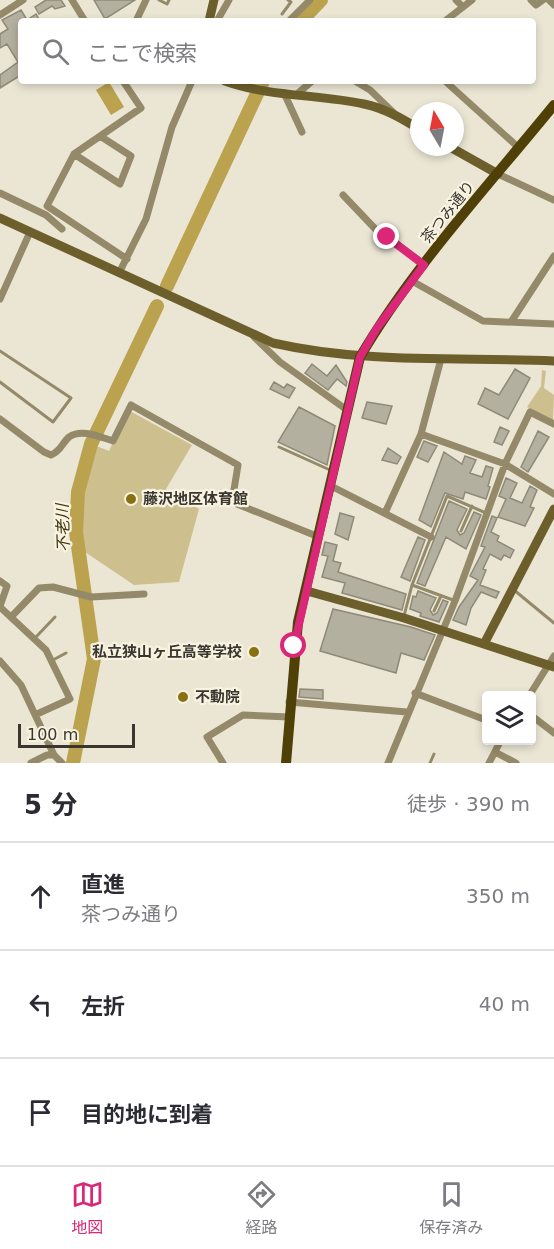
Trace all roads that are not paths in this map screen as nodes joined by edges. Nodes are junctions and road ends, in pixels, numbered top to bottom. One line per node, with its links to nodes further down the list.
1 (24, 0): 18 (street)
2 (72, 0): 19 (street)
3 (146, 0): 20 (street)
4 (159, 0): 5 (lane)
5 (169, 0)
6 (214, 0): 21 (street)
7 (229, 0): 22 (street)
8 (288, 0): 17 (lane)
9 (310, 0): 23 (street)
10 (456, 0): 16 (street)
11 (472, 0): 16 (street)
12 (531, 0): 13 (street)
13 (543, 0)
14 (549, 0): 15 (street)
15 (554, 5)
16 (463, 7): 24 (street)
17 (282, 14)
18 (0, 15)
19 (83, 18)
20 (137, 18)
21 (210, 18)
22 (219, 18)
23 (292, 18)
24 (449, 18)
25 (125, 84): 37 (street)
26 (191, 84): 49 (street)
27 (248, 84): 31 (street)
28 (309, 84): 32 (street)
29 (366, 84): 34 (street)
30 (448, 84): 38 (street)
31 (284, 93): 32 (street); 36 (street)
32 (297, 95): 34 (street)
33 (554, 105): 38 (main road, 茶つみ通り)
34 (396, 115): 35 (street)
35 (410, 124)
36 (302, 132)
37 (100, 136): 39 (street); 39 (street)
38 (519, 148): 41 (main road, 茶つみ通り)
39 (74, 154): 49 (street)
40 (464, 155): 41 (street)
41 (498, 174): 44 (street); 50 (main road, 茶つみ通り)
42 (0, 194): 46 (street)
43 (343, 195): 50 (street)
44 (554, 200)
45 (0, 218): 47 (street)
46 (62, 229)
47 (30, 232): 51 (street); 53 (street)
48 (554, 256): 54 (street)
49 (127, 259): 51 (street)
50 (424, 265): 52 (main road, 茶つみ通り)
51 (119, 273): 56 (street)
52 (412, 281): 54 (street); 58 (main road, 茶つみ通り)
53 (0, 299)
54 (511, 322): 55 (street)
55 (554, 324)
56 (254, 337): 58 (street); 62 (street)
57 (0, 351): 61 (lane)
58 (360, 357): 59 (street); 62 (main road, 茶つみ通り)
59 (441, 359): 60 (street); 65 (street)
60 (554, 361)
61 (0, 382)
62 (346, 410): 68 (main road, 茶つみ通り)
63 (0, 419): 76 (street)
64 (554, 424): 67 (street)
65 (421, 434): 67 (street); 73 (street)
66 (279, 447): 68 (lane)
67 (505, 465): 70 (street); 74 (street)
68 (334, 472): 69 (main road, 茶つみ通り)
69 (332, 486): 73 (street); 76 (main road, 茶つみ通り)
70 (554, 494)
71 (471, 506): 74 (lane); 75 (lane); 77 (lane)
72 (554, 509): 80 (street)
73 (385, 513): 77 (street)
74 (486, 513): 84 (street)
75 (461, 531)
76 (320, 537): 81 (main road, 茶つみ通り)
77 (431, 537): 79 (lane)
78 (0, 581): 85 (street)
79 (412, 585): 83 (lane); 89 (lane)
80 (512, 589): 90 (lane); 93 (street)
81 (307, 591): 89 (street); 101 (main road, 茶つみ通り)
82 (144, 594): 87 (street)
83 (441, 596): 84 (lane); 86 (lane)
84 (455, 601): 91 (street)
85 (0, 607): 87 (street)
86 (434, 611)
87 (12, 616): 92 (street)
88 (55, 617): 92 (lane)
89 (404, 618): 91 (street)
90 (554, 623)
91 (442, 630): 93 (street); 100 (street)
92 (35, 638): 96 (street)
93 (484, 644): 98 (street)
94 (66, 654): 96 (lane)
95 (554, 656): 98 (street)
96 (53, 660): 103 (street)
97 (0, 661): 103 (street)
98 (551, 666): 99 (street)
99 (533, 691)
100 (415, 693): 102 (street); 105 (street)
101 (289, 702): 102 (street); 104 (main road, 茶つみ通り)
102 (407, 712): 116 (street)
103 (37, 714): 111 (street)
104 (289, 717): 114 (street); 115 (main road, 茶つみ通り)
105 (482, 718)
106 (536, 720): 107 (street)
107 (554, 733)
108 (499, 745): 109 (street)
109 (495, 752): 118 (street); 119 (street)
110 (434, 754): 117 (lane)
111 (54, 755): 112 (street); 113 (street)
112 (31, 763)
113 (62, 763)
114 (224, 763)
115 (286, 763)
116 (388, 763)
117 (430, 763)
118 (489, 763)
119 (516, 763)

